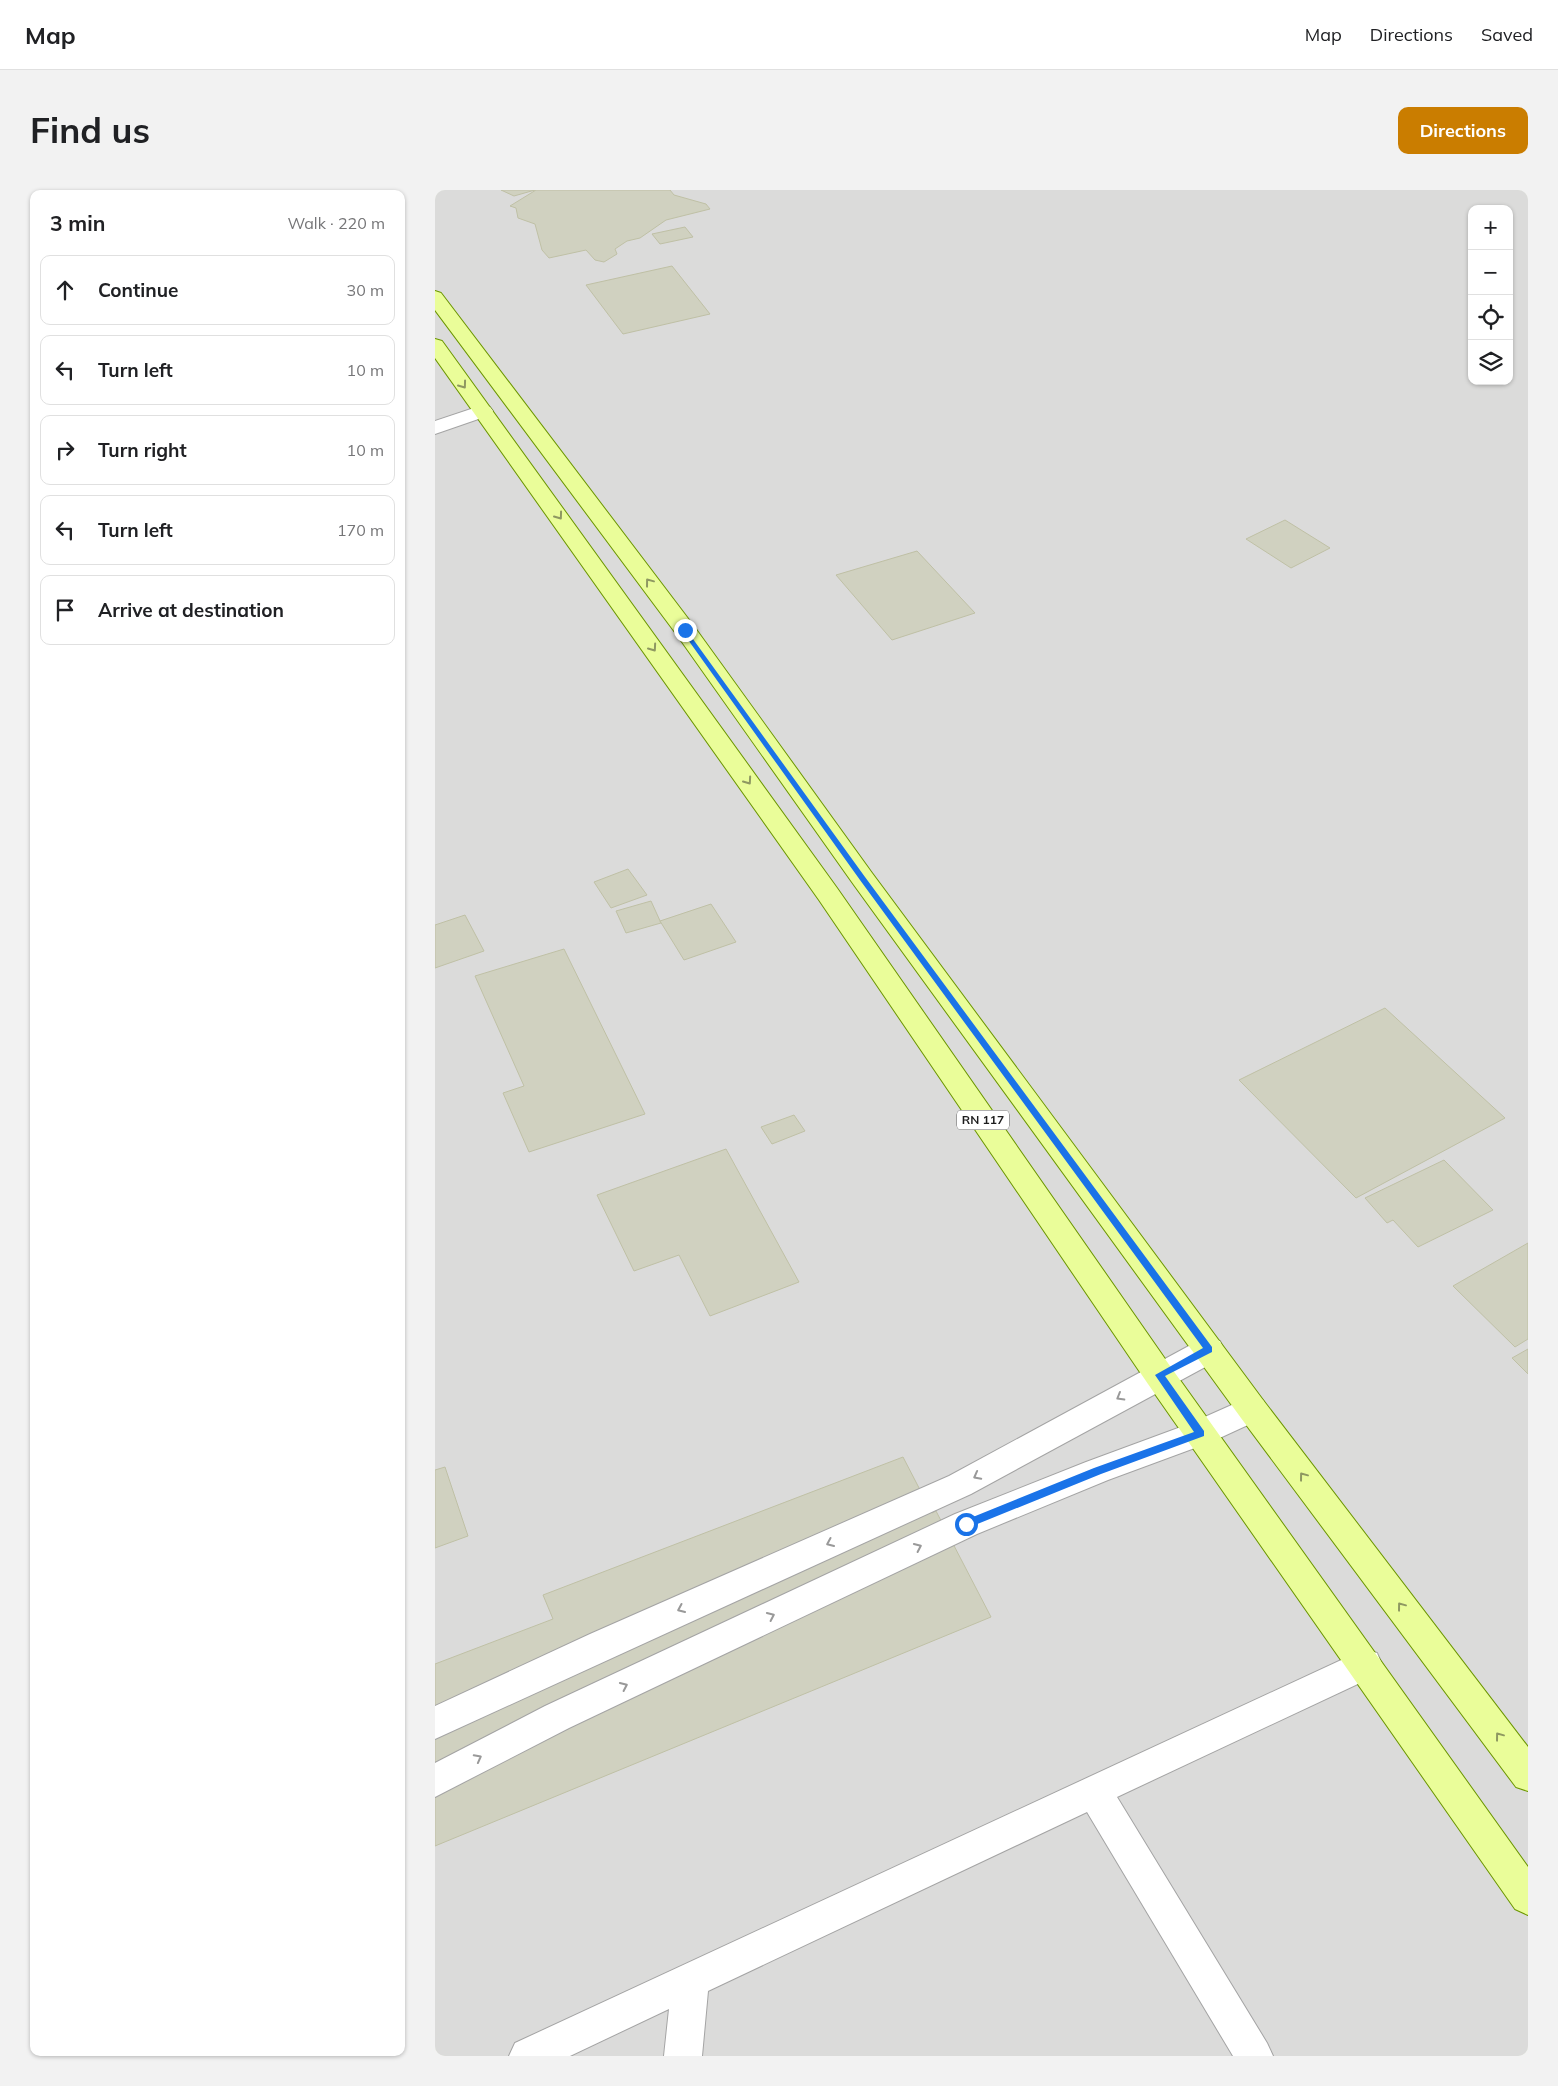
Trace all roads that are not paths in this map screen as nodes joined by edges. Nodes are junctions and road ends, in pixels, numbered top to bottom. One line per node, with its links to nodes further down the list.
1 (435, 297): 5 (main road, RN 117, one-way to 1)
2 (435, 345): 3 (main road, RN 117, one-way to 3)
3 (483, 411): 4 (street); 6 (main road, RN 117, one-way to 6)
4 (435, 428)
5 (1209, 1350): 6 (street); 7 (main road, RN 117)
6 (1159, 1375): 8 (main road, RN 117); 10 (street, one-way to 10)
7 (1252, 1409): 8 (street); 11 (main road, RN 117, one-way to 7)
8 (1200, 1433): 9 (main road, RN 117); 12 (street, one-way to 8)
9 (1365, 1664): 13 (street); 14 (main road, RN 117)
10 (435, 1723)
11 (1528, 1775)
12 (435, 1781)
13 (1094, 1792): 15 (street); 18 (street)
14 (1528, 1897)
15 (690, 1980): 16 (street); 17 (street)
16 (528, 2056)
17 (683, 2056)
18 (1254, 2056)

